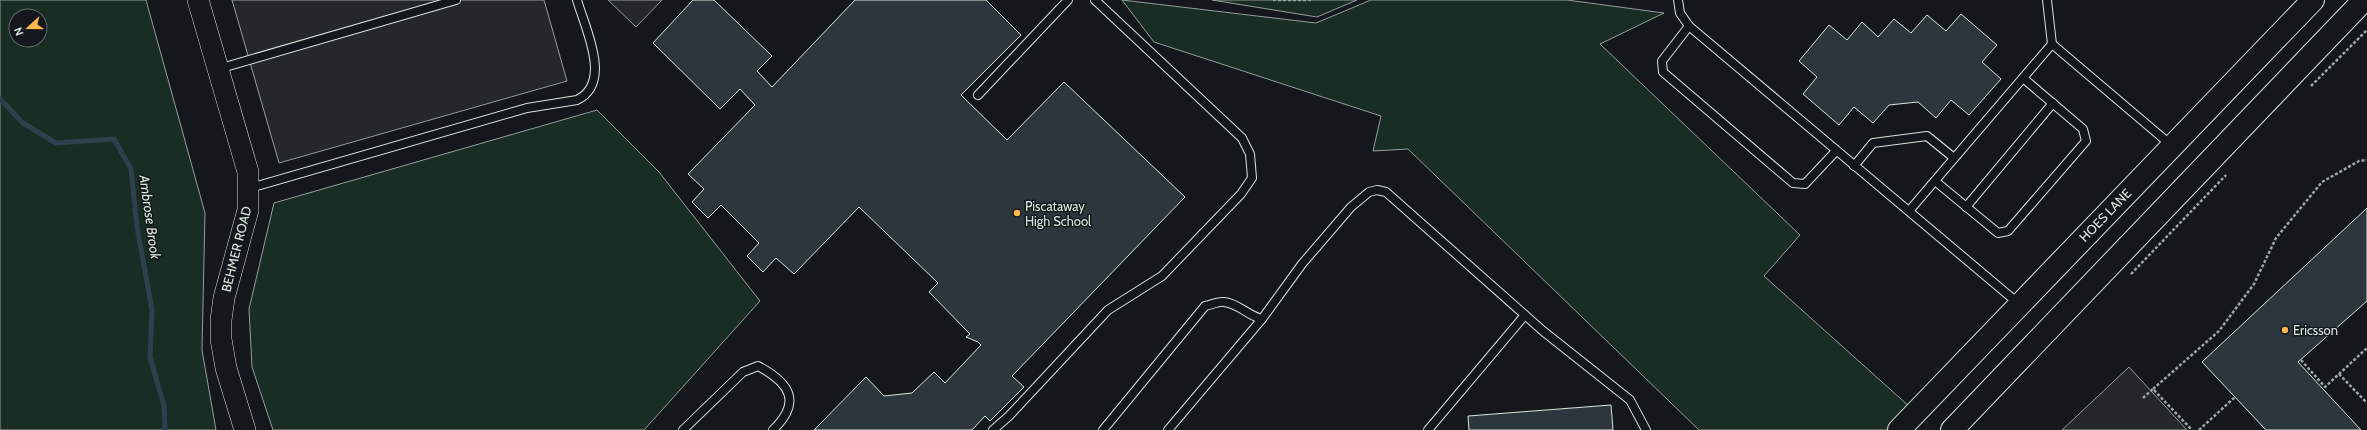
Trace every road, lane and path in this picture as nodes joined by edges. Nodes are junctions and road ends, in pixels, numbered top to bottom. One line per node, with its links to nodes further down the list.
1 (198, 0): 14 (street, BEHMER ROAD)
2 (456, 0): 14 (lane)
3 (577, 0): 24 (lane)
4 (1068, 0): 16 (lane)
5 (1095, 0): 40 (lane)
6 (1273, 0): 7 (path)
7 (1312, 0)
8 (1678, 0): 12 (lane)
9 (2047, 0): 13 (lane)
10 (2313, 0): 18 (highway, HOES LANE)
11 (2364, 0): 46 (highway)
12 (1688, 26): 19 (lane); 19 (lane)
13 (2052, 44): 15 (lane); 18 (lane)
14 (218, 69): 24 (street, BEHMER ROAD)
15 (2023, 78): 17 (lane); 20 (lane)
16 (978, 95)
17 (2053, 103): 25 (lane); 25 (lane)
18 (2172, 146): 27 (highway, HOES LANE)
19 (1836, 151): 22 (lane)
20 (1954, 158): 22 (lane); 23 (lane)
21 (2367, 160): 33 (path)
22 (1854, 166): 26 (lane)
23 (1935, 181): 25 (lane); 26 (lane)
24 (249, 188): 37 (street, BEHMER ROAD)
25 (1966, 207)
26 (1909, 211): 27 (lane)
27 (2019, 304): 45 (highway, HOES LANE)
28 (1525, 315): 29 (lane); 43 (lane); 44 (lane)
29 (1262, 319): 41 (lane); 42 (lane)
30 (2367, 348): 32 (path)
31 (2301, 360): 32 (path)
32 (2339, 374): 36 (path)
33 (2153, 389): 35 (path); 47 (path)
34 (2235, 396): 48 (path)
35 (2143, 398)
36 (2367, 403)
37 (245, 430)
38 (683, 430): 39 (lane)
39 (773, 430)
40 (993, 430)
41 (1104, 430)
42 (1168, 430)
43 (1428, 430)
44 (1646, 430)
45 (1899, 430)
46 (1952, 430)
47 (2192, 430)
48 (2199, 430)

